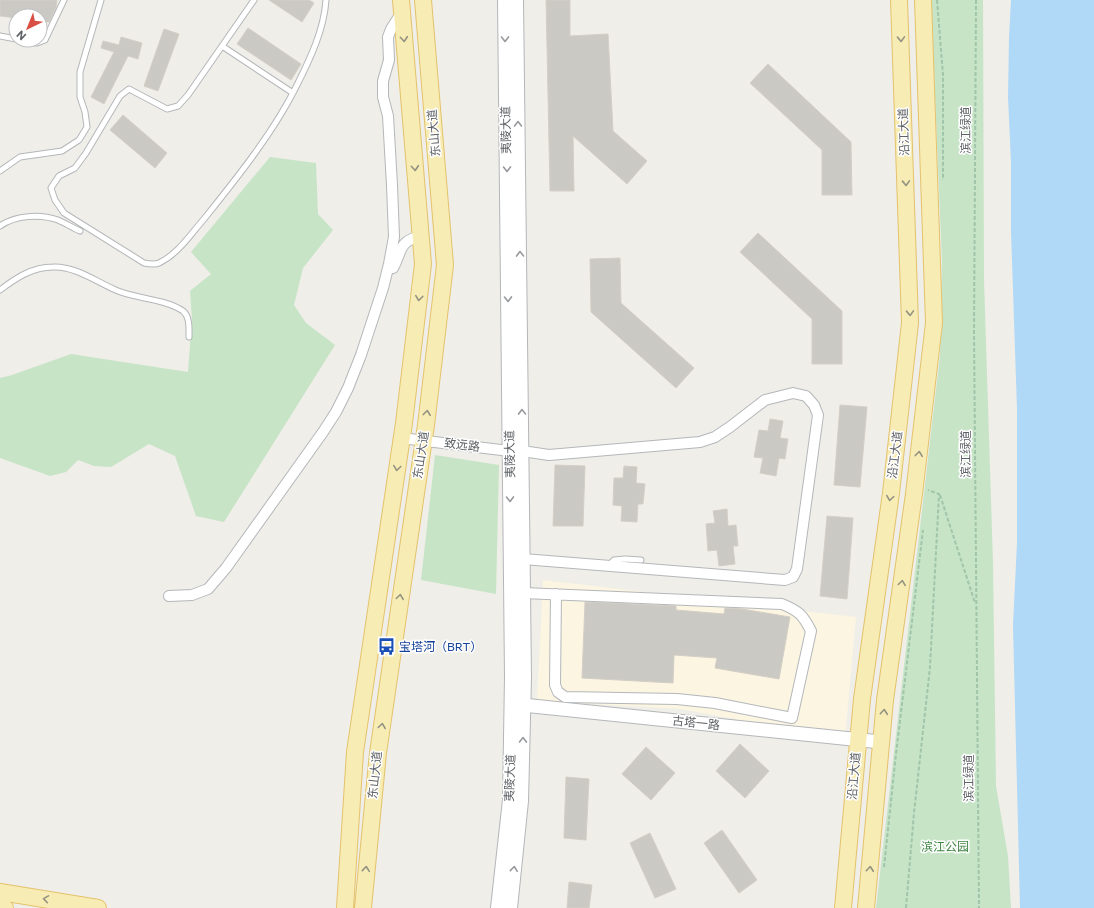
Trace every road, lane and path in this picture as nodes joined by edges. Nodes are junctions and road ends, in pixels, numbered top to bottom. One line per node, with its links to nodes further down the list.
1 (64, 0): 12 (lane)
2 (101, 0): 15 (lane)
3 (254, 0): 13 (lane)
4 (326, 0): 14 (lane)
5 (423, 0): 23 (main road, 东山大道, one-way to 5)
6 (504, 0): 24 (main road, 夷陵大道, one-way to 24)
7 (516, 0): 24 (main road, 夷陵大道, one-way to 7)
8 (899, 0): 35 (main road, 沿江大道, one-way to 35)
9 (923, 0): 36 (main road, 沿江大道, one-way to 9)
10 (976, 0): 33 (path, 滨江绿道)
11 (402, 6): 18 (main road, 东山大道, one-way to 18); 19 (street)
12 (48, 34)
13 (222, 46): 14 (lane); 14 (lane)
14 (293, 93)
15 (0, 170)
16 (0, 226): 17 (lane)
17 (80, 231)
18 (421, 236): 19 (street); 22 (main road, 东山大道, one-way to 22)
19 (387, 271): 32 (street)
20 (0, 290): 21 (lane)
21 (189, 337)
22 (402, 438): 23 (street, 致远路); 38 (main road, 东山大道, one-way to 38)
23 (423, 441): 24 (street, 致远路); 39 (main road, 东山大道, one-way to 23)
24 (516, 451): 27 (main road, 夷陵大道); 29 (street, 致远路); 34 (main road, 夷陵大道, one-way to 34)
25 (928, 490): 26 (path)
26 (940, 494): 33 (path); 47 (path)
27 (523, 560): 29 (street, 致远路); 30 (main road, 夷陵大道)
28 (641, 560): 29 (lane)
29 (608, 566)
30 (523, 593): 31 (street); 34 (main road, 夷陵大道)
31 (556, 594): 31 (street)
32 (169, 596)
33 (976, 606): 48 (path, 滨江绿道)
34 (518, 704): 35 (street, 古塔一路); 43 (main road, 夷陵大道); 44 (main road, 夷陵大道, one-way to 34)
35 (858, 740): 36 (street, 古塔一路); 45 (main road, 沿江大道)
36 (881, 742): 46 (main road, 沿江大道, one-way to 36)
37 (0, 892): 42 (main road, one-way to 37)
38 (343, 906)
39 (363, 906)
40 (0, 907): 41 (main road)
41 (5, 908)
42 (98, 908)
43 (498, 908)
44 (510, 908)
45 (842, 908)
46 (866, 908)
47 (906, 908)
48 (979, 908)

